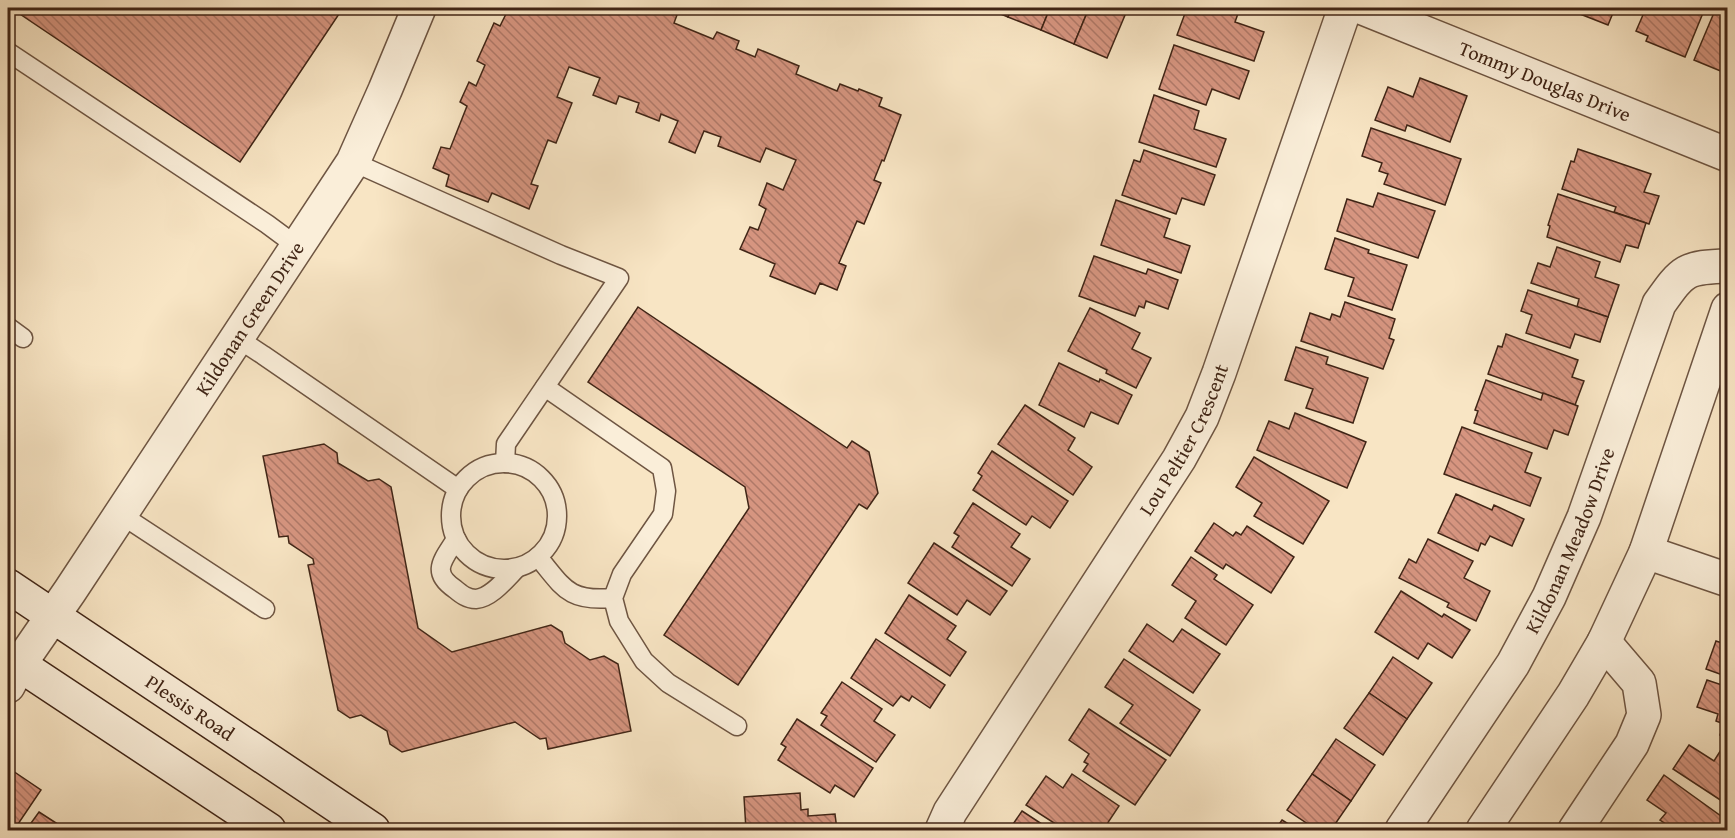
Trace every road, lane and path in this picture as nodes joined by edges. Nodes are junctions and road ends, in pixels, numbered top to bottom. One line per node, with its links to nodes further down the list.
1 (419, 8): 6 (street, Kildonan Green Drive)
2 (1345, 8): 31 (street, Lou Peltier Crescent)
3 (1363, 8): 5 (street, Tommy Douglas Drive)
4 (8, 52): 7 (lane)
5 (1728, 155)
6 (353, 162): 7 (street, Kildonan Green Drive); 13 (lane)
7 (298, 247): 12 (street, Kildonan Green Drive)
8 (1728, 266): 32 (street, Kildonan Meadow Drive)
9 (1728, 309): 18 (street)
10 (8, 327): 11 (lane)
11 (23, 338)
12 (237, 338): 15 (lane); 16 (street, Kildonan Green Drive)
13 (545, 387): 14 (lane); 23 (lane)
14 (505, 463): 15 (lane); 19 (lane)
15 (458, 489): 17 (lane)
16 (120, 514): 24 (lane); 25 (street, Kildonan Green Drive)
17 (456, 539): 20 (lane); 20 (lane)
18 (1646, 552): 21 (street); 26 (street)
19 (538, 557): 20 (lane); 23 (lane)
20 (516, 569)
21 (1728, 580)
22 (8, 586): 25 (street, Plessis Road)
23 (613, 598): 28 (lane)
24 (266, 609)
25 (52, 616): 27 (street, Kildonan Green Drive); 30 (street, Plessis Road)
26 (1604, 642): 33 (street); 34 (street)
27 (12, 669): 29 (street)
28 (737, 726)
29 (269, 831)
30 (373, 831)
31 (942, 831)
32 (1402, 831)
33 (1483, 831)
34 (1575, 831)

